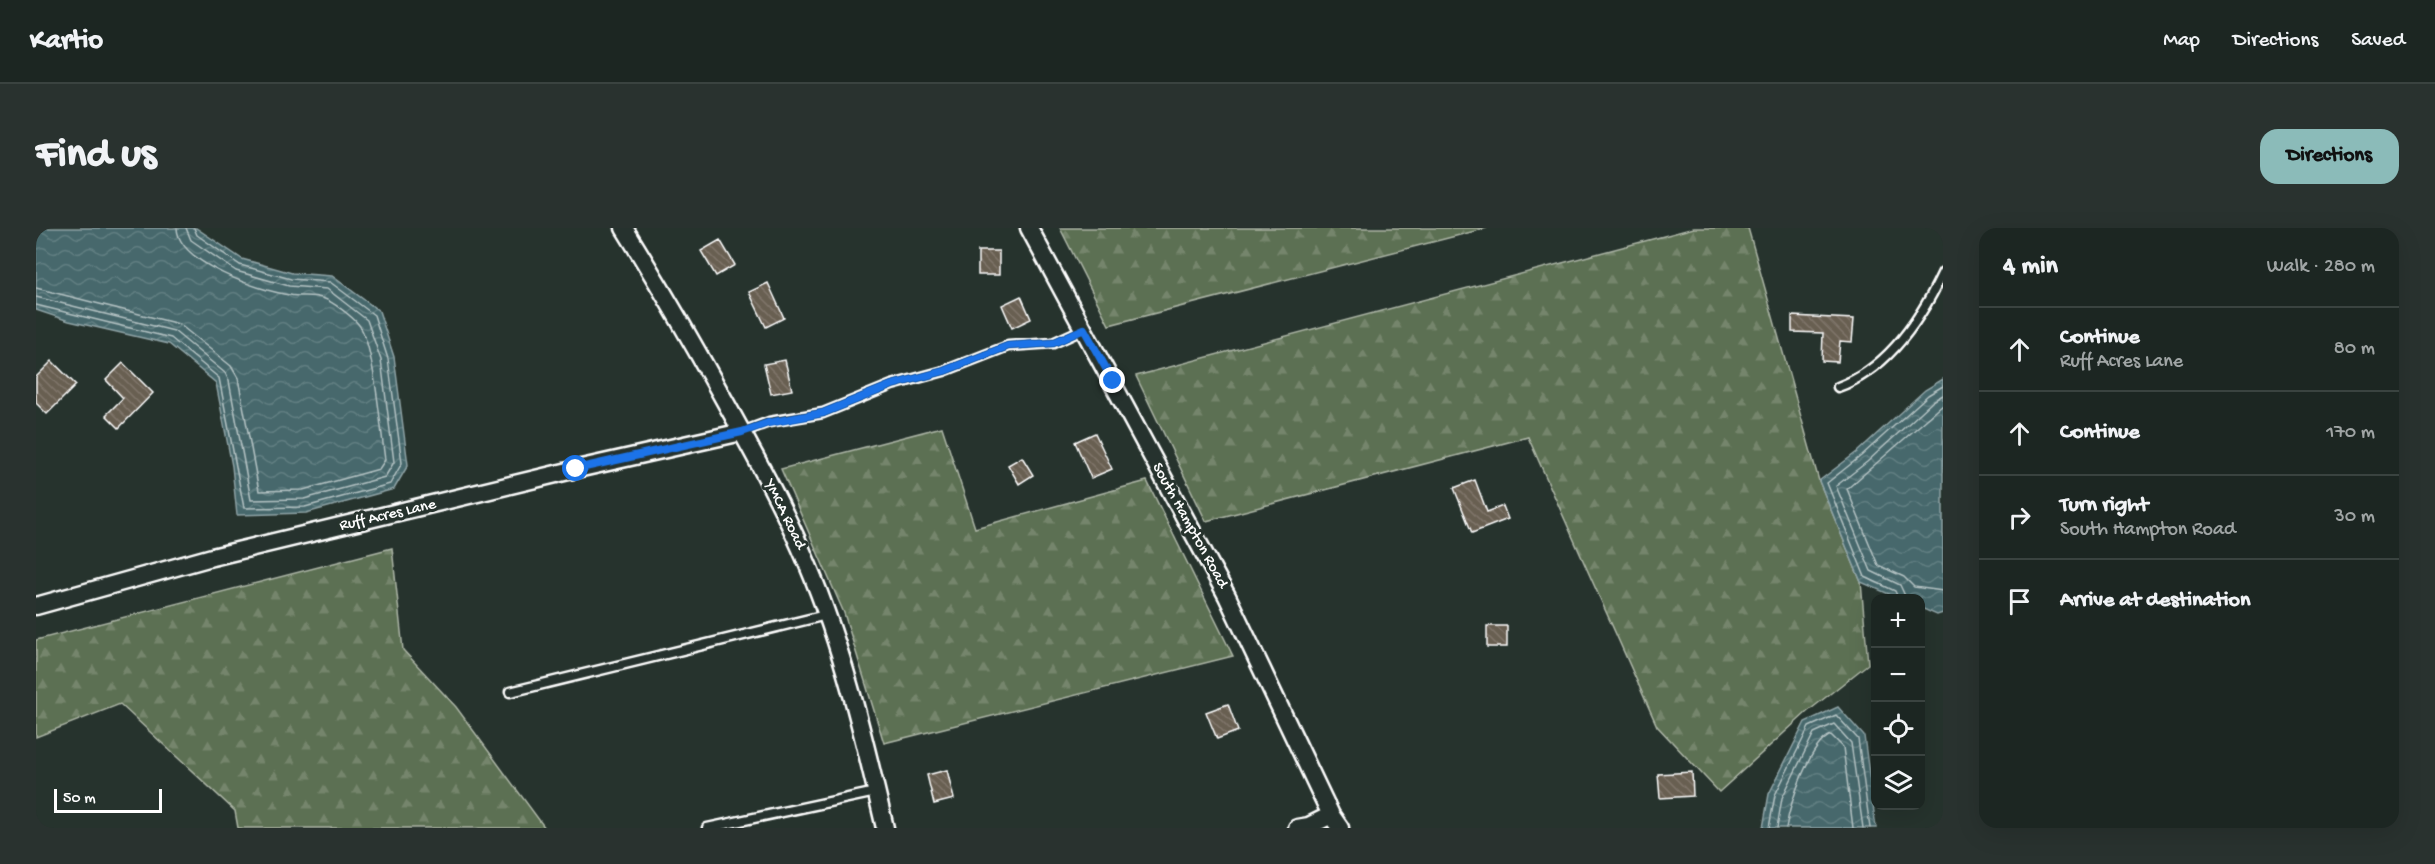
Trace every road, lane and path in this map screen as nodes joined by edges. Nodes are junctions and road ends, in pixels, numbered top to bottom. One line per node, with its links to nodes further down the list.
1 (624, 228): 6 (street, YMCA Road)
2 (1029, 228): 4 (street, South Hampton Road)
3 (1943, 272): 5 (lane)
4 (1084, 329): 6 (lane); 11 (street, South Hampton Road)
5 (1838, 387)
6 (742, 432): 7 (street, Ruff Acres Lane); 8 (street, YMCA Road)
7 (36, 606)
8 (826, 615): 9 (lane); 10 (street, YMCA Road)
9 (510, 692)
10 (876, 792): 12 (lane); 13 (street, YMCA Road)
11 (1335, 822): 14 (street)
12 (707, 828)
13 (885, 828)
14 (1297, 828)

